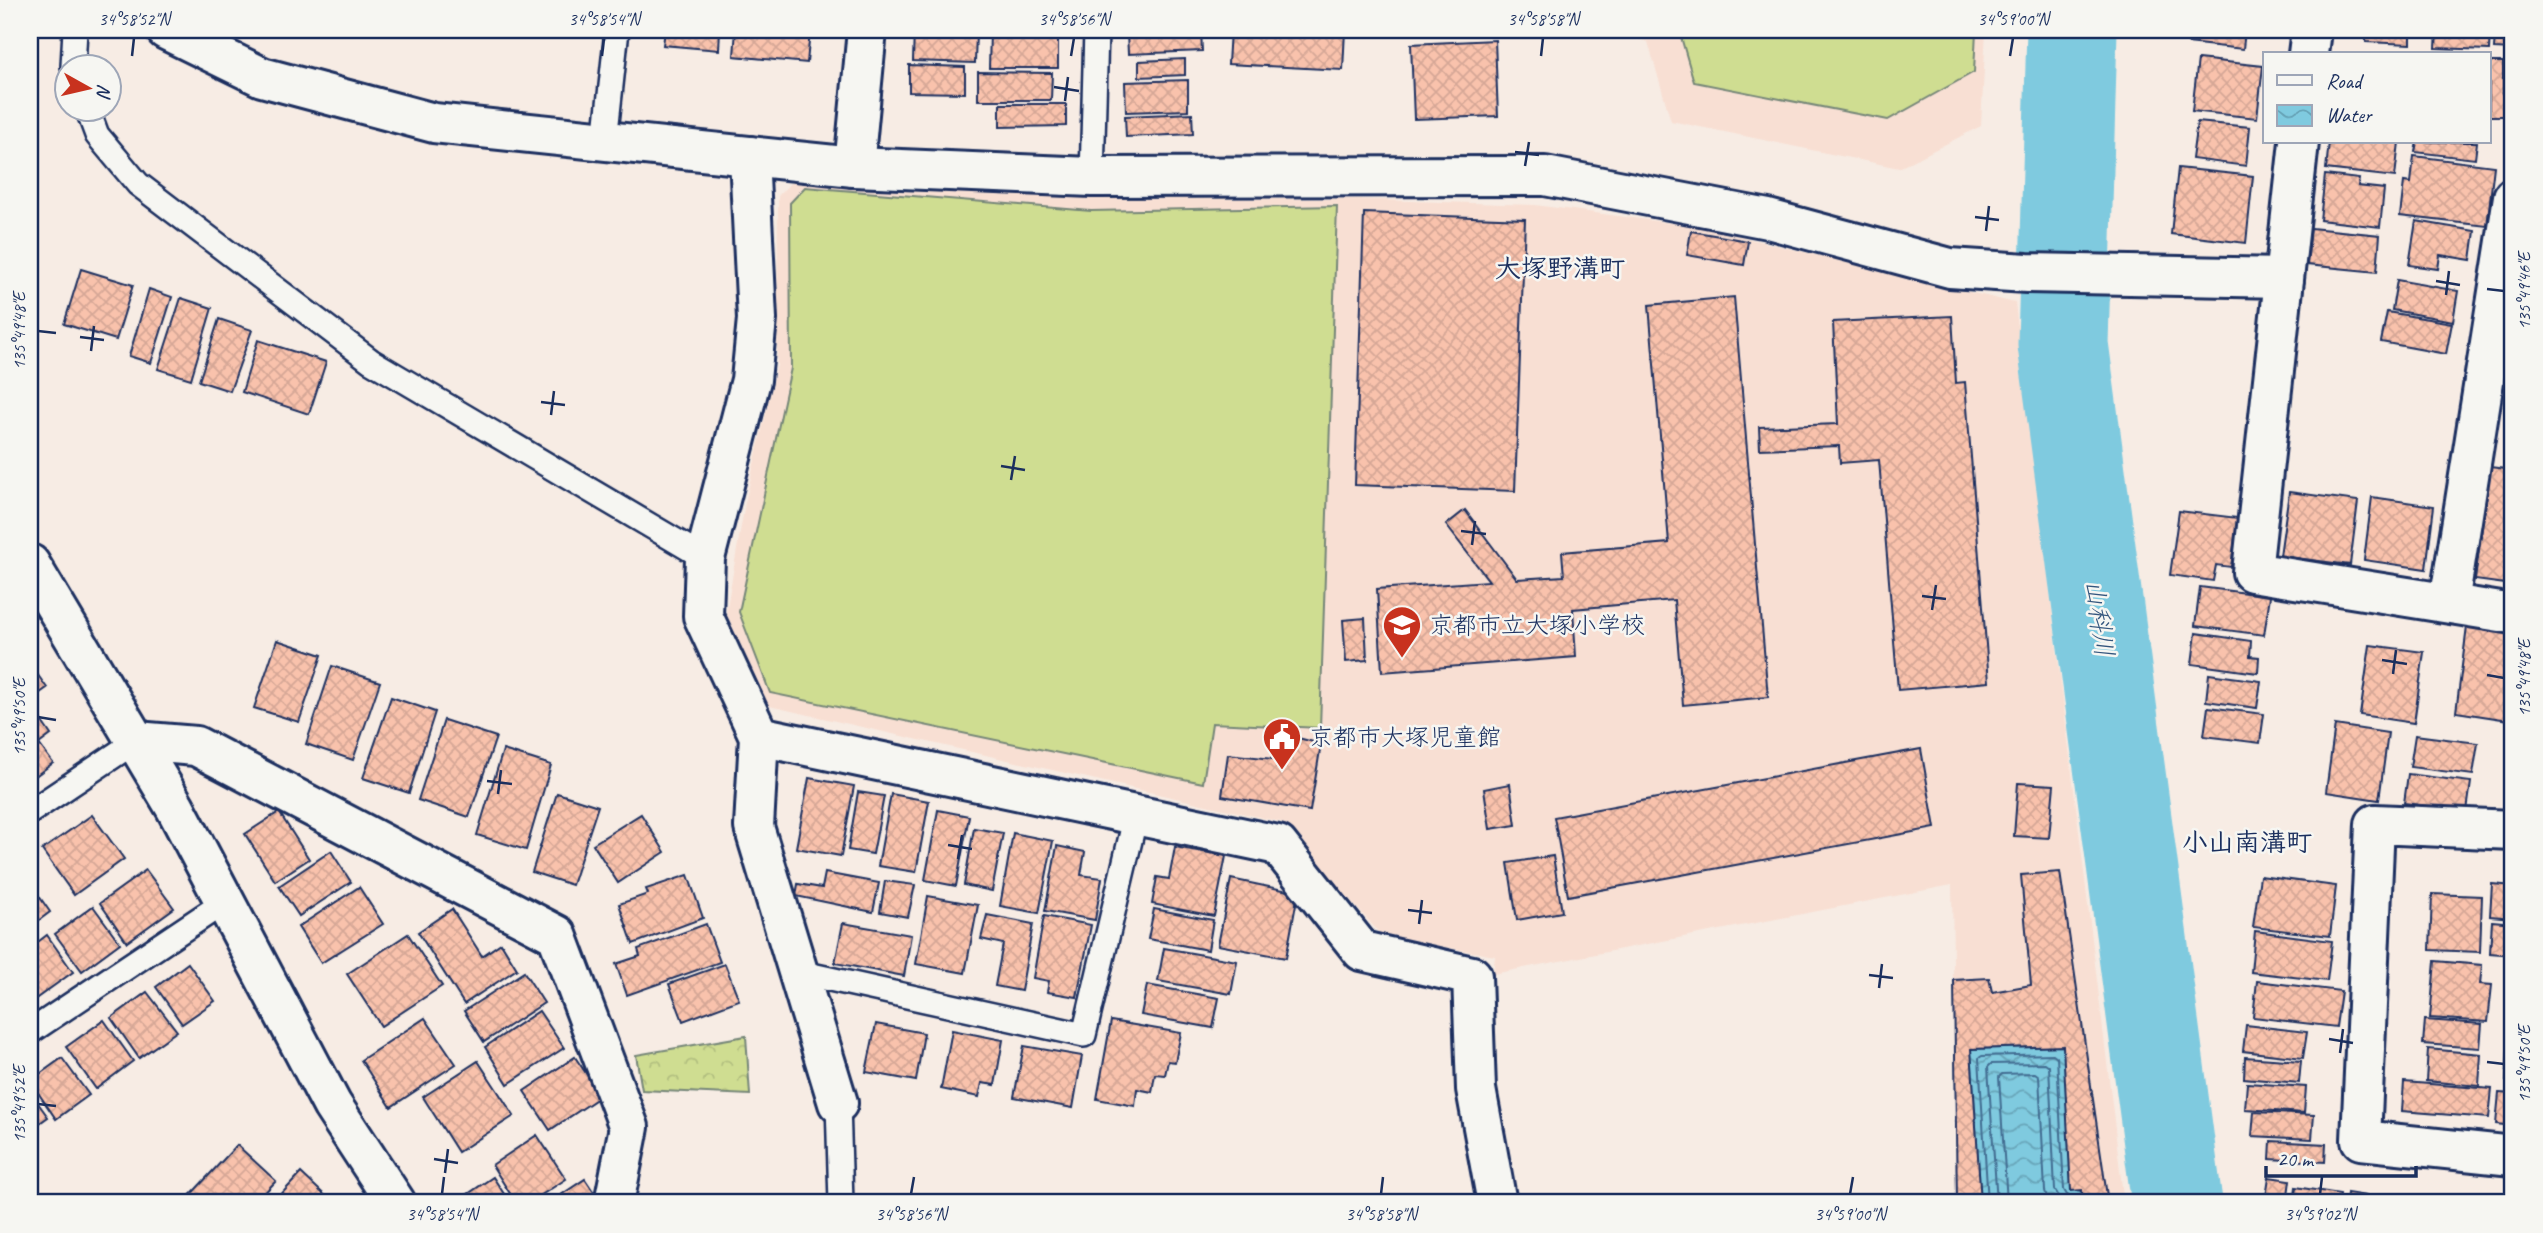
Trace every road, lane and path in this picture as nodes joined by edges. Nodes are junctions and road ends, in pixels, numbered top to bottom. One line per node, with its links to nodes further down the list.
1 (75, 30): 7 (lane)
2 (166, 30): 10 (street)
3 (617, 30): 10 (lane)
4 (867, 30): 13 (street)
5 (1096, 30): 14 (lane)
6 (2311, 30): 8 (street)
7 (74, 52)
8 (2308, 52)
9 (92, 122): 17 (lane)
10 (605, 141): 12 (street)
11 (2299, 144): 16 (street)
12 (749, 156): 13 (street); 17 (street)
13 (854, 167): 14 (street)
14 (1092, 177): 16 (street)
15 (2513, 197): 19 (street)
16 (2284, 278): 19 (street)
17 (705, 558): 21 (street)
18 (35, 587): 22 (street)
19 (2449, 603): 20 (street)
20 (2513, 614)
21 (759, 736): 24 (street); 27 (street)
22 (136, 741): 23 (lane); 26 (street); 32 (street)
23 (30, 811)
24 (1136, 815): 27 (lane); 34 (street)
25 (2513, 830): 30 (street)
26 (226, 901): 28 (lane); 31 (street)
27 (798, 972): 29 (street)
28 (30, 1032)
29 (838, 1103): 33 (lane)
30 (2513, 1156)
31 (396, 1203)
32 (614, 1203)
33 (841, 1203)
34 (1497, 1203)

